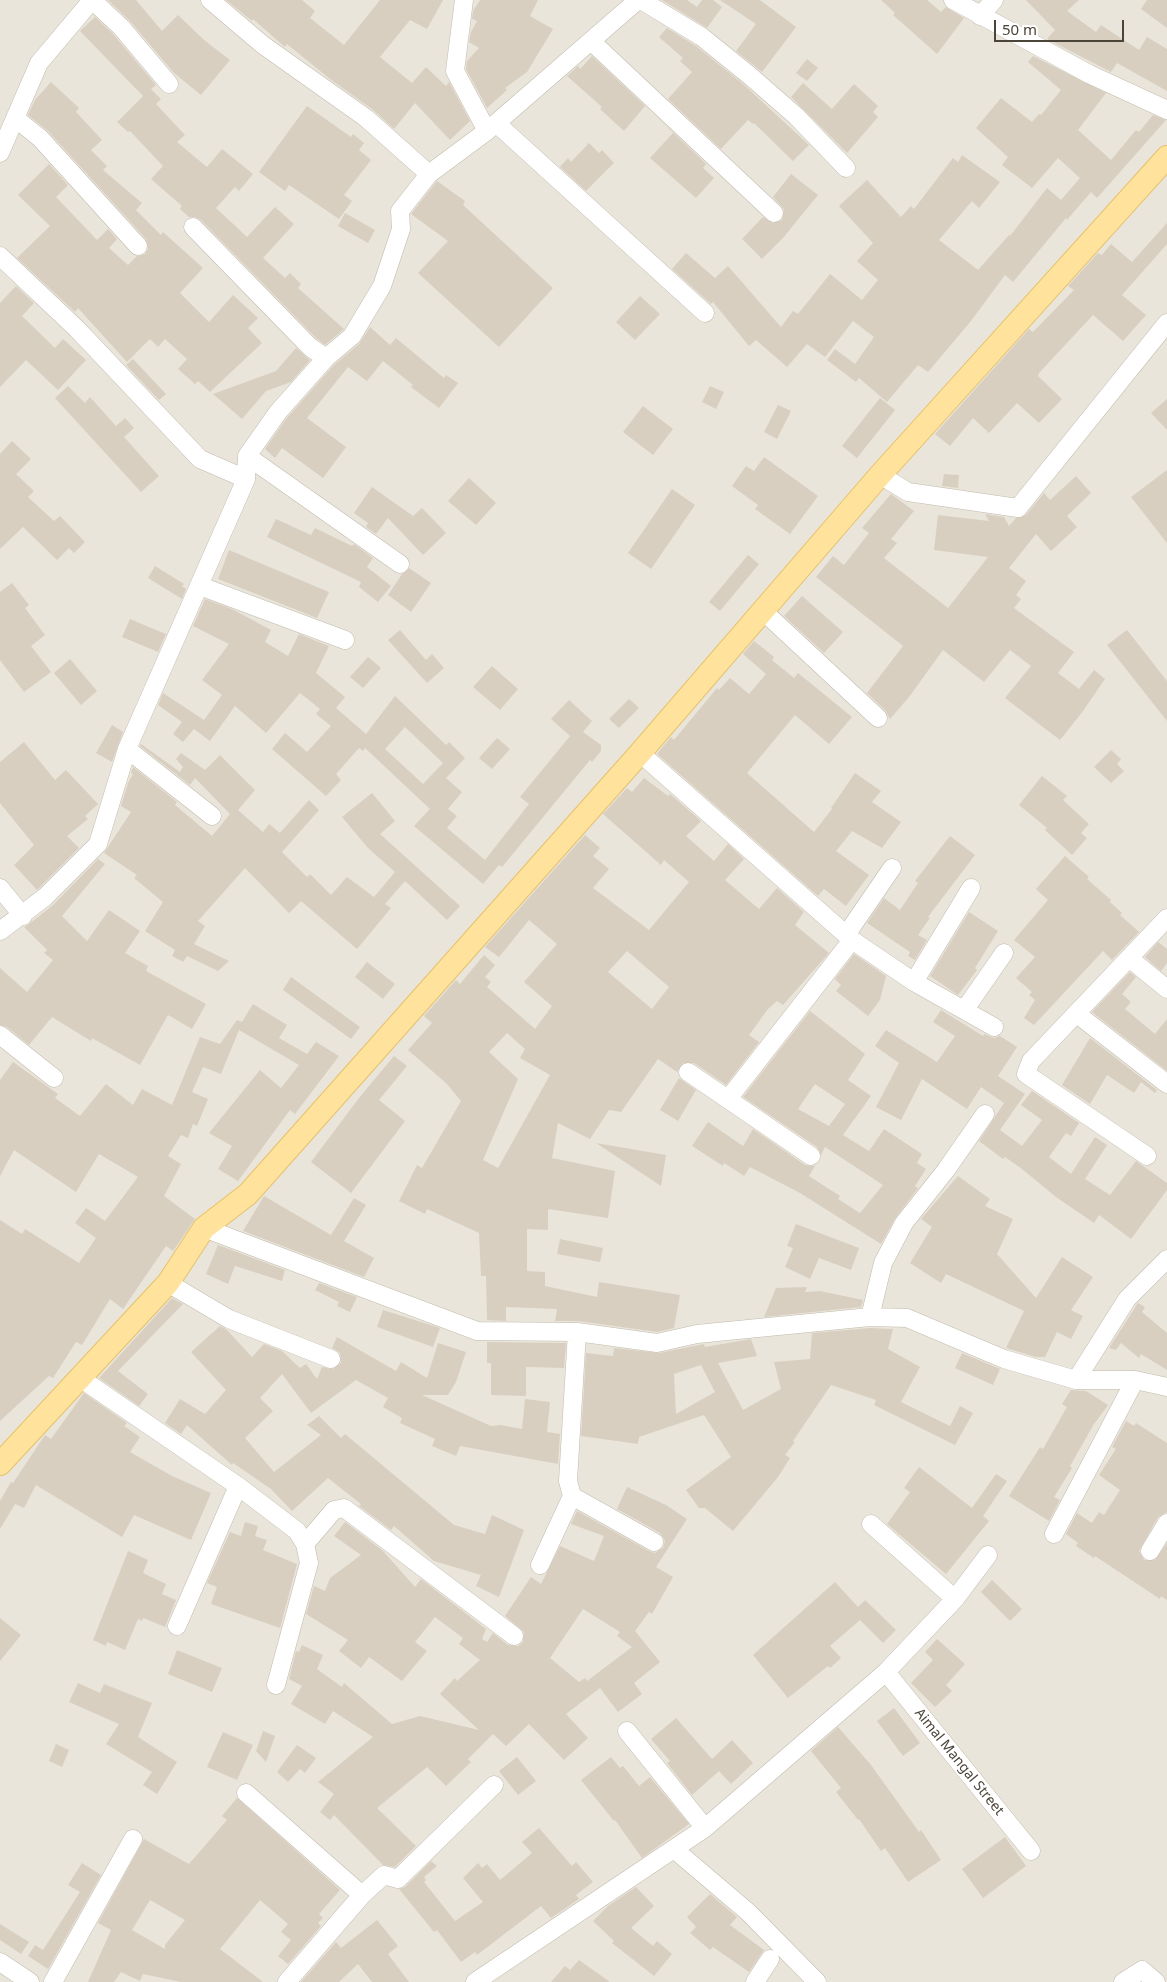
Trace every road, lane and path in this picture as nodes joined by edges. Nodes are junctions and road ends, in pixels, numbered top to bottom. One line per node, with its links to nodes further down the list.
1 (92, 0): 9 (street); 11 (street)
2 (210, 0): 16 (street)
3 (464, 0): 12 (street)
4 (640, 0): 8 (street); 15 (street)
5 (953, 0): 7 (street)
6 (994, 0): 7 (street)
7 (980, 16): 10 (street)
8 (592, 42): 12 (street); 17 (street)
9 (169, 84)
10 (1167, 110)
11 (15, 118): 13 (street); 19 (street)
12 (492, 127): 16 (street); 21 (street)
13 (0, 153)
14 (1167, 157): 25 (main road)
15 (846, 168)
16 (429, 174): 23 (street)
17 (774, 213)
18 (193, 227): 23 (street)
19 (138, 246)
20 (0, 256): 26 (street)
21 (705, 313)
22 (1167, 323): 25 (street)
23 (326, 358): 24 (street)
24 (247, 456): 26 (street); 27 (street)
25 (880, 475): 29 (main road)
26 (246, 479): 28 (street)
27 (400, 564)
28 (200, 586): 30 (street); 32 (street)
29 (762, 610): 31 (street); 33 (main road)
30 (345, 640)
31 (878, 718)
32 (127, 749): 34 (street); 38 (street)
33 (640, 753): 41 (street); 57 (main road)
34 (212, 816)
35 (892, 868): 41 (street)
36 (0, 888): 38 (street)
37 (971, 888): 44 (street)
38 (23, 916): 40 (street)
39 (1167, 918): 43 (street)
40 (0, 931)
41 (849, 937): 44 (street); 53 (street)
42 (1004, 953): 46 (street)
43 (1129, 958): 45 (street); 47 (street)
44 (914, 982): 46 (street)
45 (1167, 989)
46 (965, 1009): 48 (street)
47 (1076, 1014): 52 (street); 56 (street)
48 (994, 1027)
49 (0, 1035): 51 (street)
50 (688, 1072): 53 (street)
51 (54, 1078)
52 (1167, 1084)
53 (728, 1100): 55 (street)
54 (985, 1114): 60 (street)
55 (811, 1156)
56 (1147, 1156)
57 (204, 1228): 59 (main road); 61 (street)
58 (1167, 1259): 64 (street)
59 (168, 1283): 62 (street); 63 (main road)
60 (870, 1317): 61 (street); 64 (street)
61 (577, 1332): 69 (street)
62 (331, 1359)
63 (80, 1378): 67 (main road); 68 (street)
64 (1076, 1380): 65 (street)
65 (1135, 1380): 66 (street); 72 (street)
66 (1167, 1388)
67 (0, 1464)
68 (238, 1486): 74 (street); 79 (street)
69 (572, 1496): 73 (street); 77 (street)
70 (1167, 1523): 75 (street)
71 (871, 1524): 78 (street)
72 (1054, 1534)
73 (654, 1542)
74 (305, 1544): 80 (street); 82 (street)
75 (1150, 1551)
76 (988, 1555): 78 (street)
77 (540, 1565)
78 (955, 1599): 81 (street)
79 (177, 1626)
80 (514, 1636)
81 (886, 1672): 86 (street); 89 (street, Aimal Mangal Street)
82 (276, 1685)
83 (627, 1731): 86 (street)
84 (494, 1785): 90 (street)
85 (246, 1793): 90 (street)
86 (705, 1828): 88 (street)
87 (133, 1839): 94 (street)
88 (675, 1850): 96 (street); 98 (street)
89 (1031, 1851)
90 (362, 1895): 95 (street)
91 (770, 1959): 97 (street)
92 (0, 1962): 93 (street)
93 (30, 1982)
94 (53, 1982)
95 (287, 1982)
96 (476, 1982)
97 (755, 1982)
98 (817, 1982)
99 (1123, 1982): 100 (street)
100 (1156, 1982)

